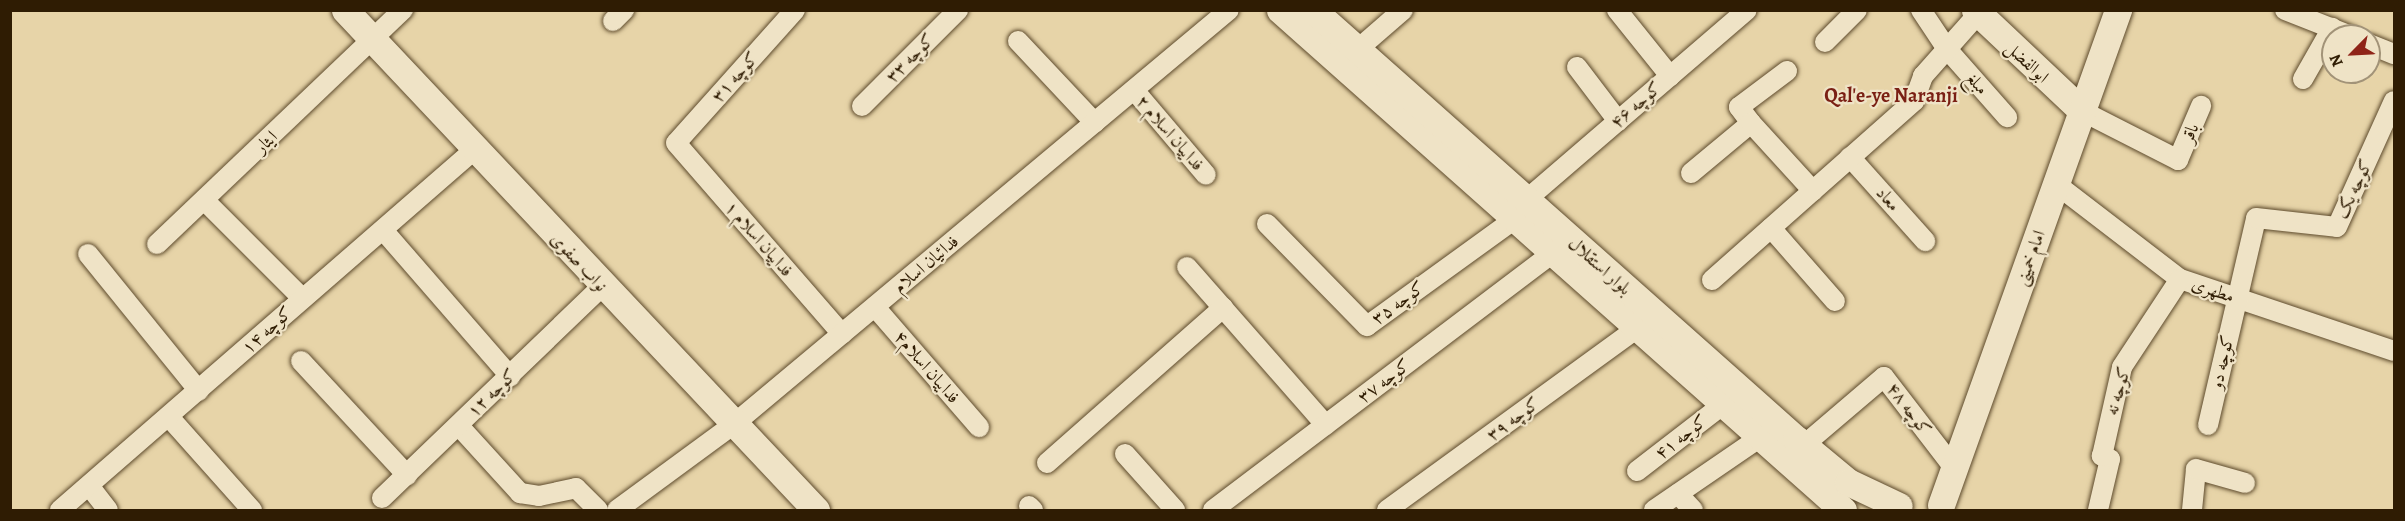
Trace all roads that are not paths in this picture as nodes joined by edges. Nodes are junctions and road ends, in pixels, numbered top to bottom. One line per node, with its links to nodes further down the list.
1 (345, 10): 18 (main road, نواب صفوی)
2 (404, 10): 18 (street, ایثار)
3 (795, 10): 37 (street, کوچه ۳۱)
4 (958, 10): 30 (street, کوچه ۳۳)
5 (1229, 10): 28 (street, فدائیان اسلام)
6 (1280, 10): 45 (main road, بلوار استقلال)
7 (1312, 10): 22 (main road, بلوار استقلال)
8 (1403, 10): 22 (street)
9 (1617, 10): 26 (street)
10 (1747, 10): 16 (street, کوچه ۴۶)
11 (1857, 10): 20 (street)
12 (1921, 10): 21 (street, مبلغ)
13 (2118, 10): 32 (main road, امام خمینی)
14 (2285, 10): 17 (street)
15 (1977, 12): 21 (street); 32 (main road, ابوالفضل)
16 (1726, 17): 26 (street, کوچه ۴۶)
17 (2321, 24)
18 (375, 40): 38 (main road, نواب صفوی); 44 (street, ایثار)
19 (1018, 42): 35 (street)
20 (1825, 42)
21 (1947, 49): 33 (street, مبلغ); 39 (street)
22 (1357, 50): 45 (main road, بلوار استقلال)
23 (2321, 57): 27 (street)
24 (1577, 67): 34 (street)
25 (1786, 71): 36 (street)
26 (1670, 76): 34 (street, کوچه ۴۶)
27 (2303, 79)
28 (1134, 90): 35 (street, فدائیان اسلام); 41 (street, فداییان اسلام ۲)
29 (2394, 101): 58 (street, کوچه یک)
30 (862, 106)
31 (2201, 106): 32 (street, باقر)
32 (2082, 111): 42 (main road, امام خمینی)
33 (2007, 117)
34 (1618, 121): 45 (street, کوچه ۴۶)
35 (1095, 123): 60 (street, فدائیان اسلام)
36 (1751, 123): 40 (street); 43 (street)
37 (676, 143): 63 (street, فداییان اسلام ۱)
38 (474, 150): 48 (street, کوچه ۱۴); 56 (main road, نواب صفوی)
39 (1850, 158): 43 (street); 49 (street, معاد)
40 (1691, 173)
41 (1206, 175)
42 (2056, 184): 54 (street, مطهری); 79 (main road, امام خمینی)
43 (1813, 191): 47 (street)
44 (204, 200): 50 (street, ایثار); 57 (street)
45 (1521, 209): 46 (street, کوچه ۳۵); 51 (main road, بلوار استقلال); 76 (main road, بلوار استقلال)
46 (1267, 224)
47 (1771, 228): 55 (street); 59 (street)
48 (383, 230): 57 (street, کوچه ۱۴); 66 (street)
49 (1925, 241)
50 (157, 244)
51 (1554, 252): 62 (main road, بلوار استقلال); 71 (street, کوچه ۳۷)
52 (88, 254): 67 (street)
53 (1187, 267): 61 (street)
54 (2180, 279): 58 (street, مطهری); 100 (street, کوچه نه)
55 (1712, 280)
56 (601, 287): 66 (street, کوچه ۱۲); 70 (main road, نواب صفوی)
57 (302, 298): 67 (street, کوچه ۱۴)
58 (2236, 298): 64 (street, مطهری); 72 (street, کوچه دو)
59 (1835, 301)
60 (874, 307): 63 (street, فدائیان اسلام); 74 (street, فداییان اسلام۴)
61 (1223, 308): 71 (street); 78 (street)
62 (1639, 327): 68 (main road, بلوار استقلال); 96 (street, کوچه ۳۹)
63 (842, 334): 70 (street, فدائیان اسلام)
64 (2394, 351)
65 (301, 361): 81 (street)
66 (510, 376): 73 (street, کوچه ۱۲)
67 (199, 391): 69 (street, کوچه ۱۴)
68 (1725, 403): 75 (main road, بلوار استقلال); 80 (street, کوچه ۴۱)
69 (169, 417): 83 (street, کوچه ۱۴); 90 (street)
70 (734, 424): 92 (street, فدائیان اسلام); 93 (main road, نواب صفوی)
71 (1326, 425): 95 (street, کوچه ۳۷)
72 (2208, 425)
73 (459, 426): 81 (street, کوچه ۱۲); 91 (street)
74 (979, 427)
75 (1762, 436): 84 (street); 99 (main road, بلوار استقلال)
76 (1804, 446): 79 (street, کوچه ۴۸); 86 (main road, بلوار استقلال)
77 (1125, 454): 94 (street)
78 (1047, 464)
79 (1954, 468): 87 (main road, امام خمینی)
80 (1637, 471)
81 (407, 475): 85 (street, کوچه ۱۲)
82 (2245, 483): 101 (street)
83 (90, 487): 88 (street, کوچه ۱۴); 89 (street)
84 (1678, 494): 97 (street); 98 (street)
85 (382, 498)
86 (1895, 508): 87 (main road)
87 (1946, 508)
88 (60, 510)
89 (108, 510)
90 (252, 510)
91 (598, 510)
92 (617, 510)
93 (816, 510)
94 (1175, 510)
95 (1213, 510)
96 (1387, 510)
97 (1654, 510)
98 (1693, 510)
99 (1843, 510)
100 (2098, 510)
101 (2192, 510)

